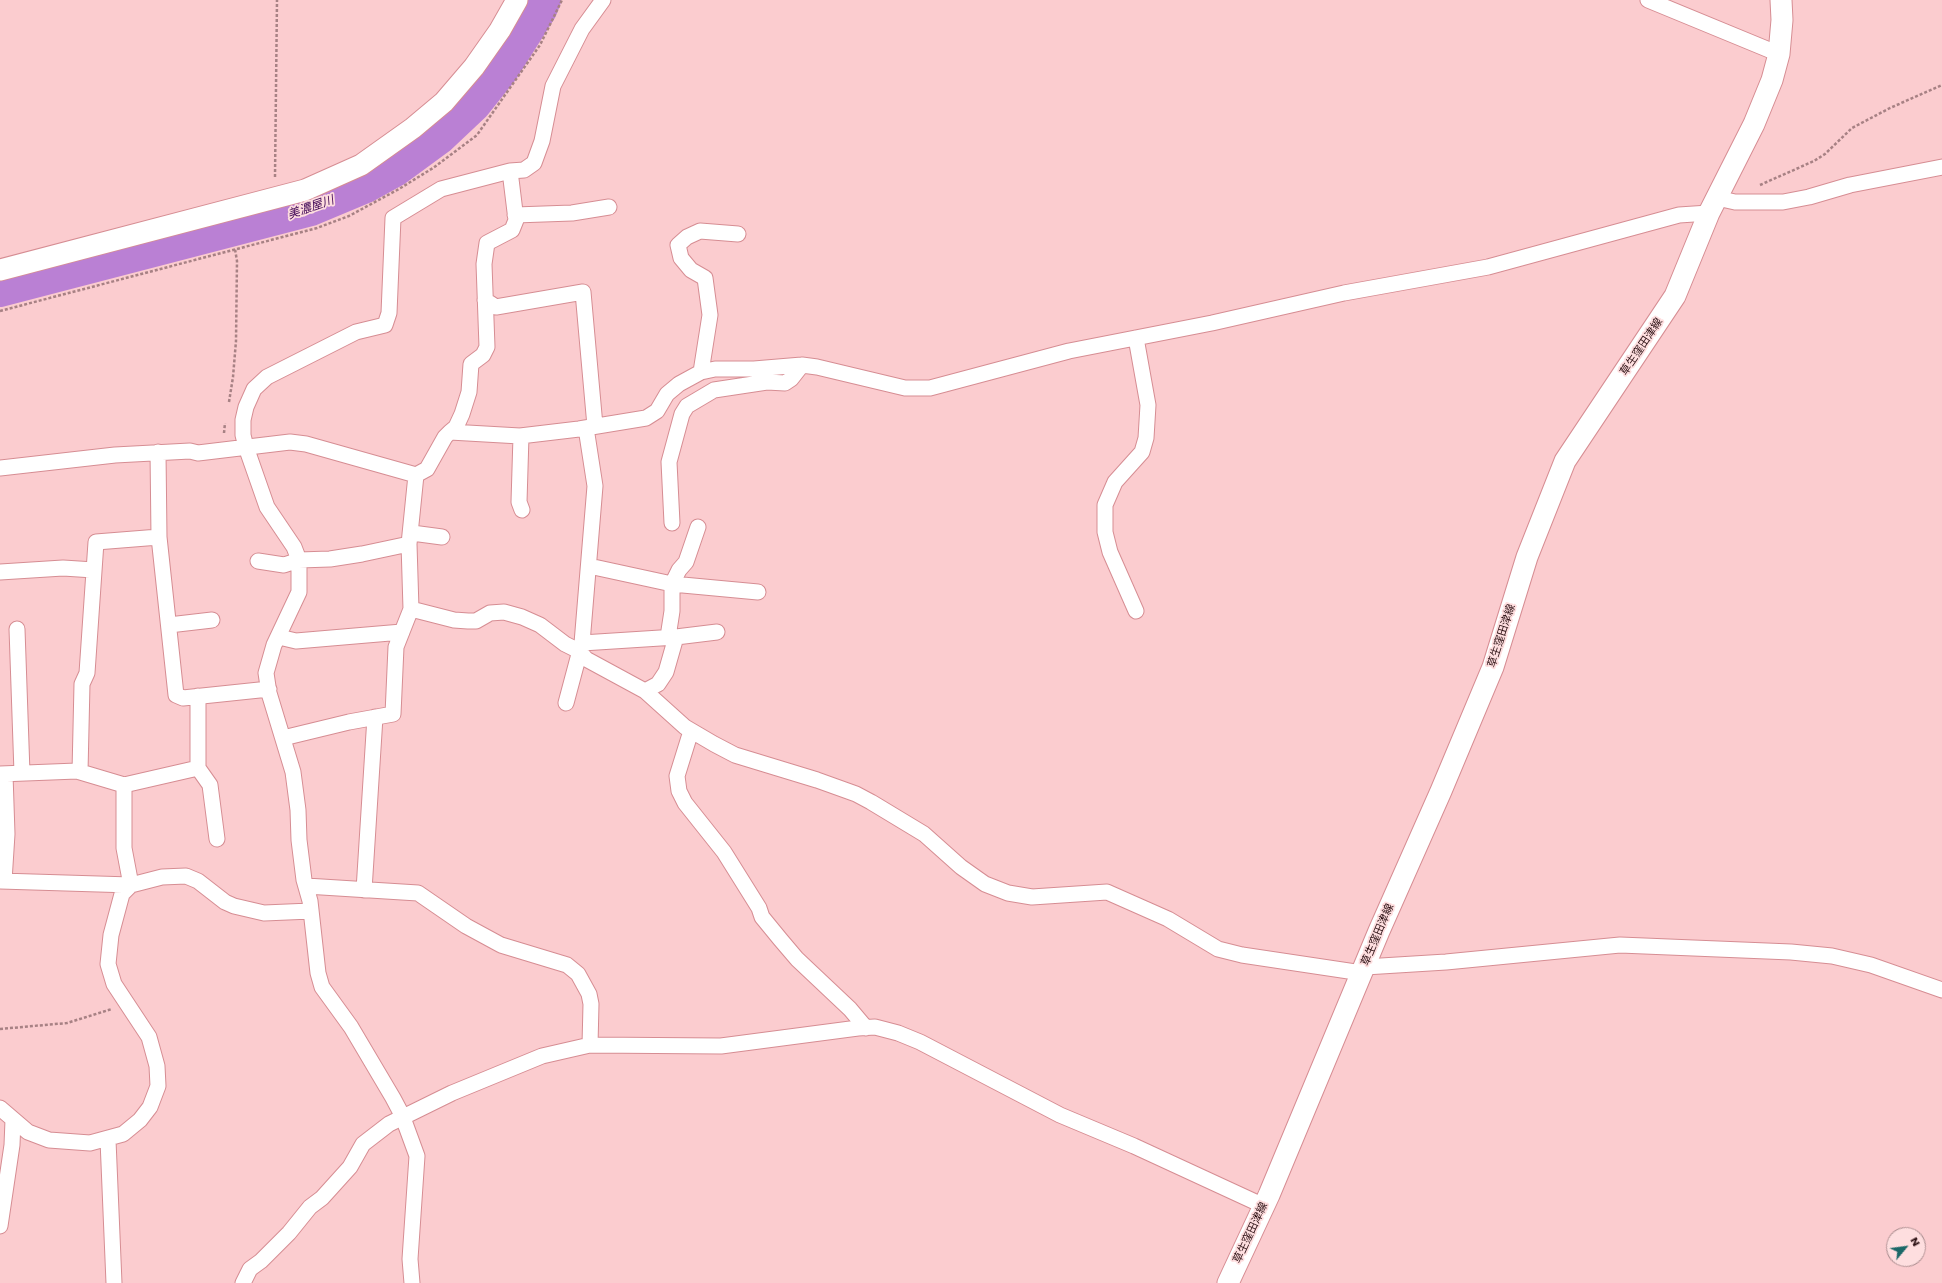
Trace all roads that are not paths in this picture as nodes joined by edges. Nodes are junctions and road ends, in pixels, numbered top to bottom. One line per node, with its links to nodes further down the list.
1 (517, 0): 12 (main road)
2 (603, 0): 7 (street)
3 (1648, 0): 5 (street)
4 (1781, 0): 5 (main road, 草生窪田津線)
5 (1779, 54): 8 (main road, 草生窪田津線)
6 (1942, 167): 8 (street)
7 (510, 171): 10 (street); 20 (street)
8 (1713, 206): 14 (street); 65 (main road, 草生窪田津線)
9 (609, 207): 10 (street)
10 (515, 215): 13 (street)
11 (738, 234): 16 (street)
12 (0, 270)
13 (485, 300): 17 (street); 18 (street)
14 (1136, 338): 15 (street); 38 (street)
15 (802, 365): 16 (street); 25 (street)
16 (701, 372): 17 (street)
17 (590, 427): 19 (street); 32 (street)
18 (450, 432): 19 (street); 23 (street)
19 (521, 436): 24 (street)
20 (246, 447): 21 (street); 23 (street); 30 (street)
21 (158, 452): 22 (street); 27 (street)
22 (0, 468)
23 (416, 475): 29 (street)
24 (522, 510)
25 (672, 523)
26 (698, 527): 35 (street)
27 (159, 537): 33 (street); 40 (street)
28 (442, 537): 29 (street)
29 (410, 538): 30 (street); 37 (street)
30 (299, 560): 31 (street); 44 (street)
31 (258, 561)
32 (589, 566): 35 (street); 46 (street)
33 (94, 570): 34 (street); 55 (street)
34 (0, 572)
35 (672, 584): 36 (street); 45 (street)
36 (758, 592)
37 (411, 609): 42 (street); 46 (street)
38 (1136, 611)
39 (212, 620): 40 (street)
40 (169, 625): 49 (street)
41 (17, 629): 56 (street)
42 (402, 632): 44 (street); 51 (street)
43 (717, 632): 45 (street)
44 (279, 637): 47 (street)
45 (672, 637): 46 (street); 48 (street)
46 (581, 647): 48 (street); 50 (street)
47 (268, 689): 49 (street); 53 (street)
48 (645, 691): 52 (street)
49 (198, 696): 54 (street)
50 (566, 703)
51 (375, 717): 53 (street); 63 (street)
52 (691, 731): 65 (street); 67 (street)
53 (283, 738): 62 (street)
54 (198, 768): 58 (street); 59 (street)
55 (80, 772): 56 (street); 58 (street)
56 (22, 773): 57 (street)
57 (3, 774): 60 (street)
58 (124, 785): 61 (street)
59 (217, 839)
60 (2, 881): 61 (street)
61 (131, 884): 64 (street); 72 (street)
62 (306, 886): 63 (street); 64 (street)
63 (364, 890): 68 (street)
64 (311, 911): 70 (street)
65 (1364, 970): 66 (street); 73 (main road, 草生窪田津線)
66 (1942, 990)
67 (866, 1028): 68 (street); 73 (street)
68 (590, 1045): 70 (street)
69 (0, 1108): 71 (street)
70 (403, 1116): 76 (street); 77 (street)
71 (13, 1120): 72 (street); 74 (street)
72 (108, 1140): 75 (street)
73 (1264, 1206): 78 (main road, 草生窪田津線)
74 (0, 1226)
75 (114, 1283)
76 (243, 1283)
77 (412, 1283)
78 (1228, 1283)

